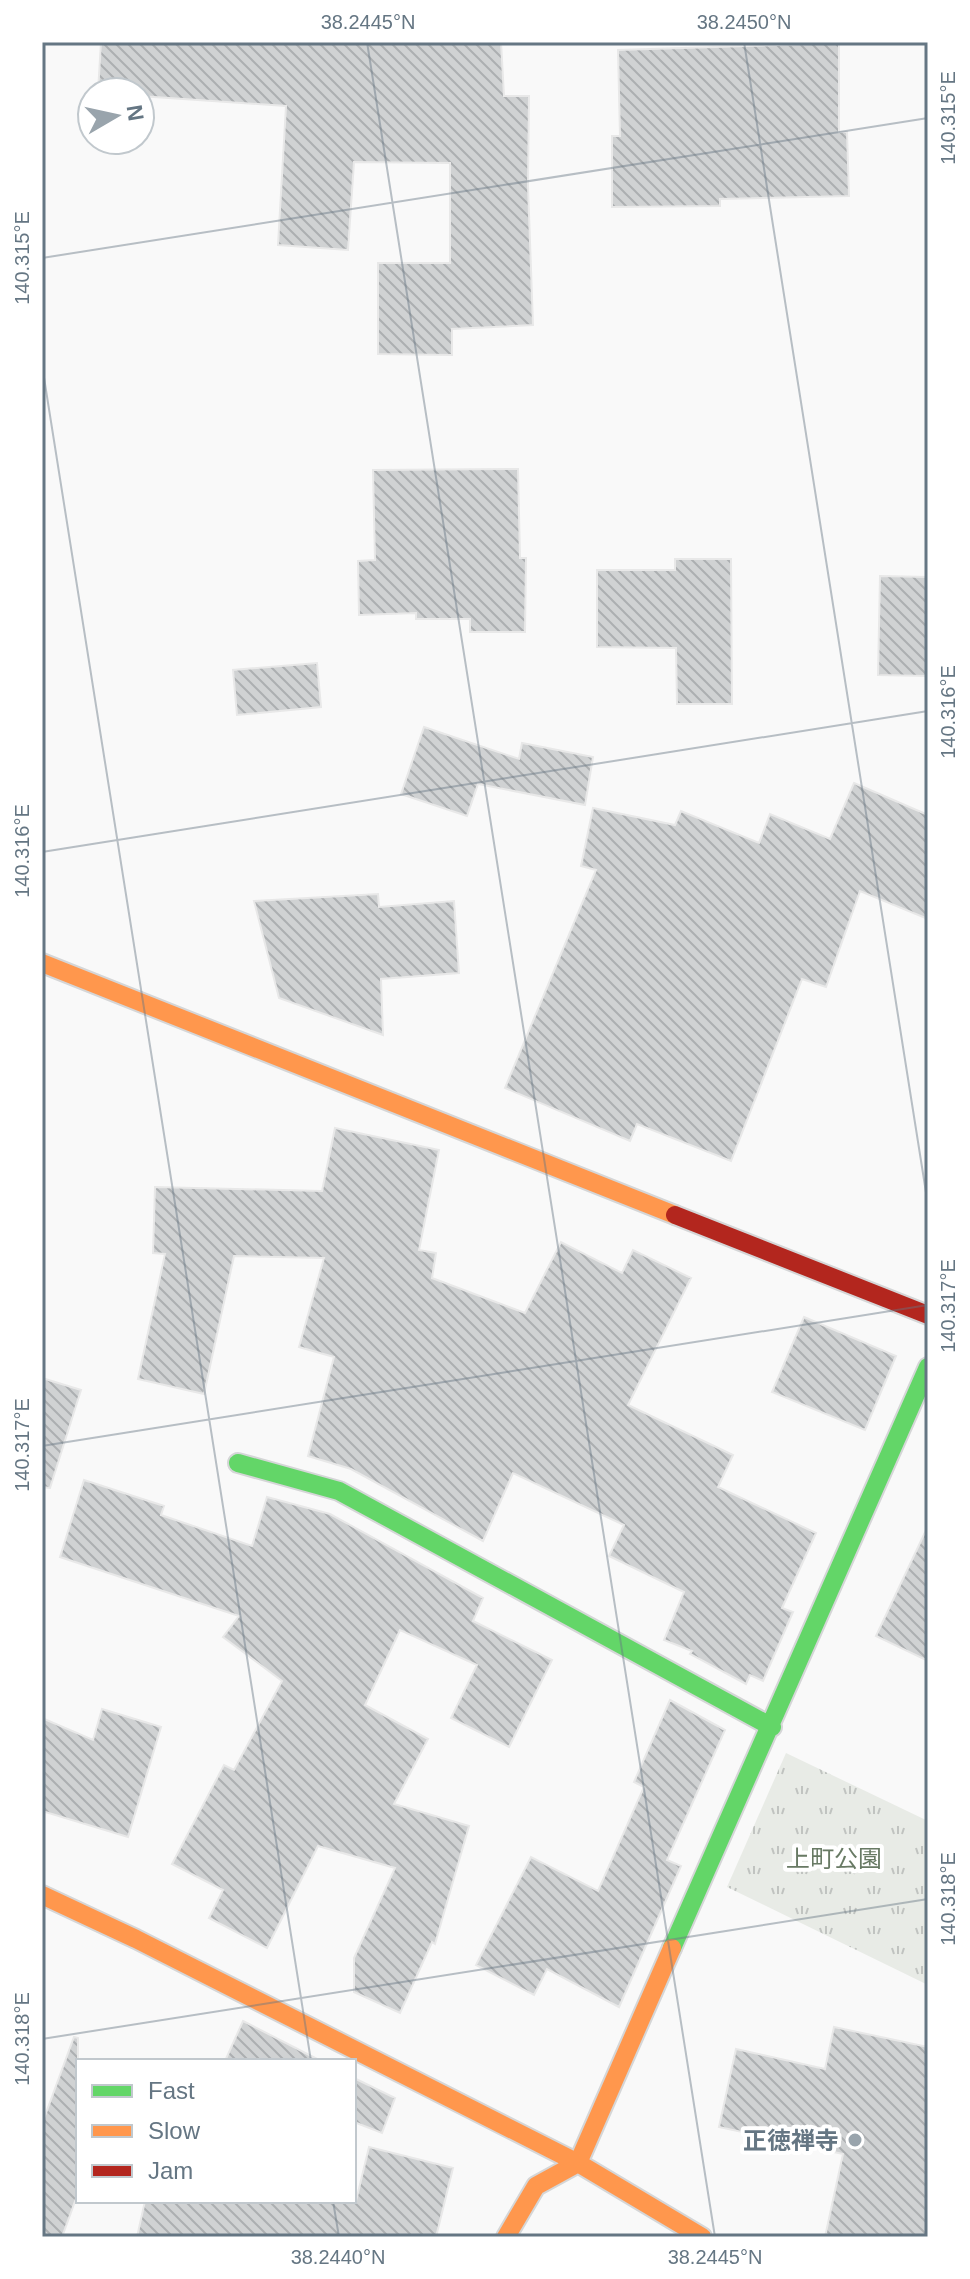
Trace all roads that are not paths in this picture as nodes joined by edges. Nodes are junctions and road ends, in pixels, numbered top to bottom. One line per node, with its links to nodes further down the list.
1 (42, 963): 2 (street)
2 (928, 1315)
3 (928, 1367): 5 (street)
4 (238, 1463): 5 (street)
5 (772, 1727): 7 (street)
6 (42, 1895): 7 (street)
7 (578, 2163): 8 (street); 9 (street)
8 (506, 2237)
9 (702, 2237)

